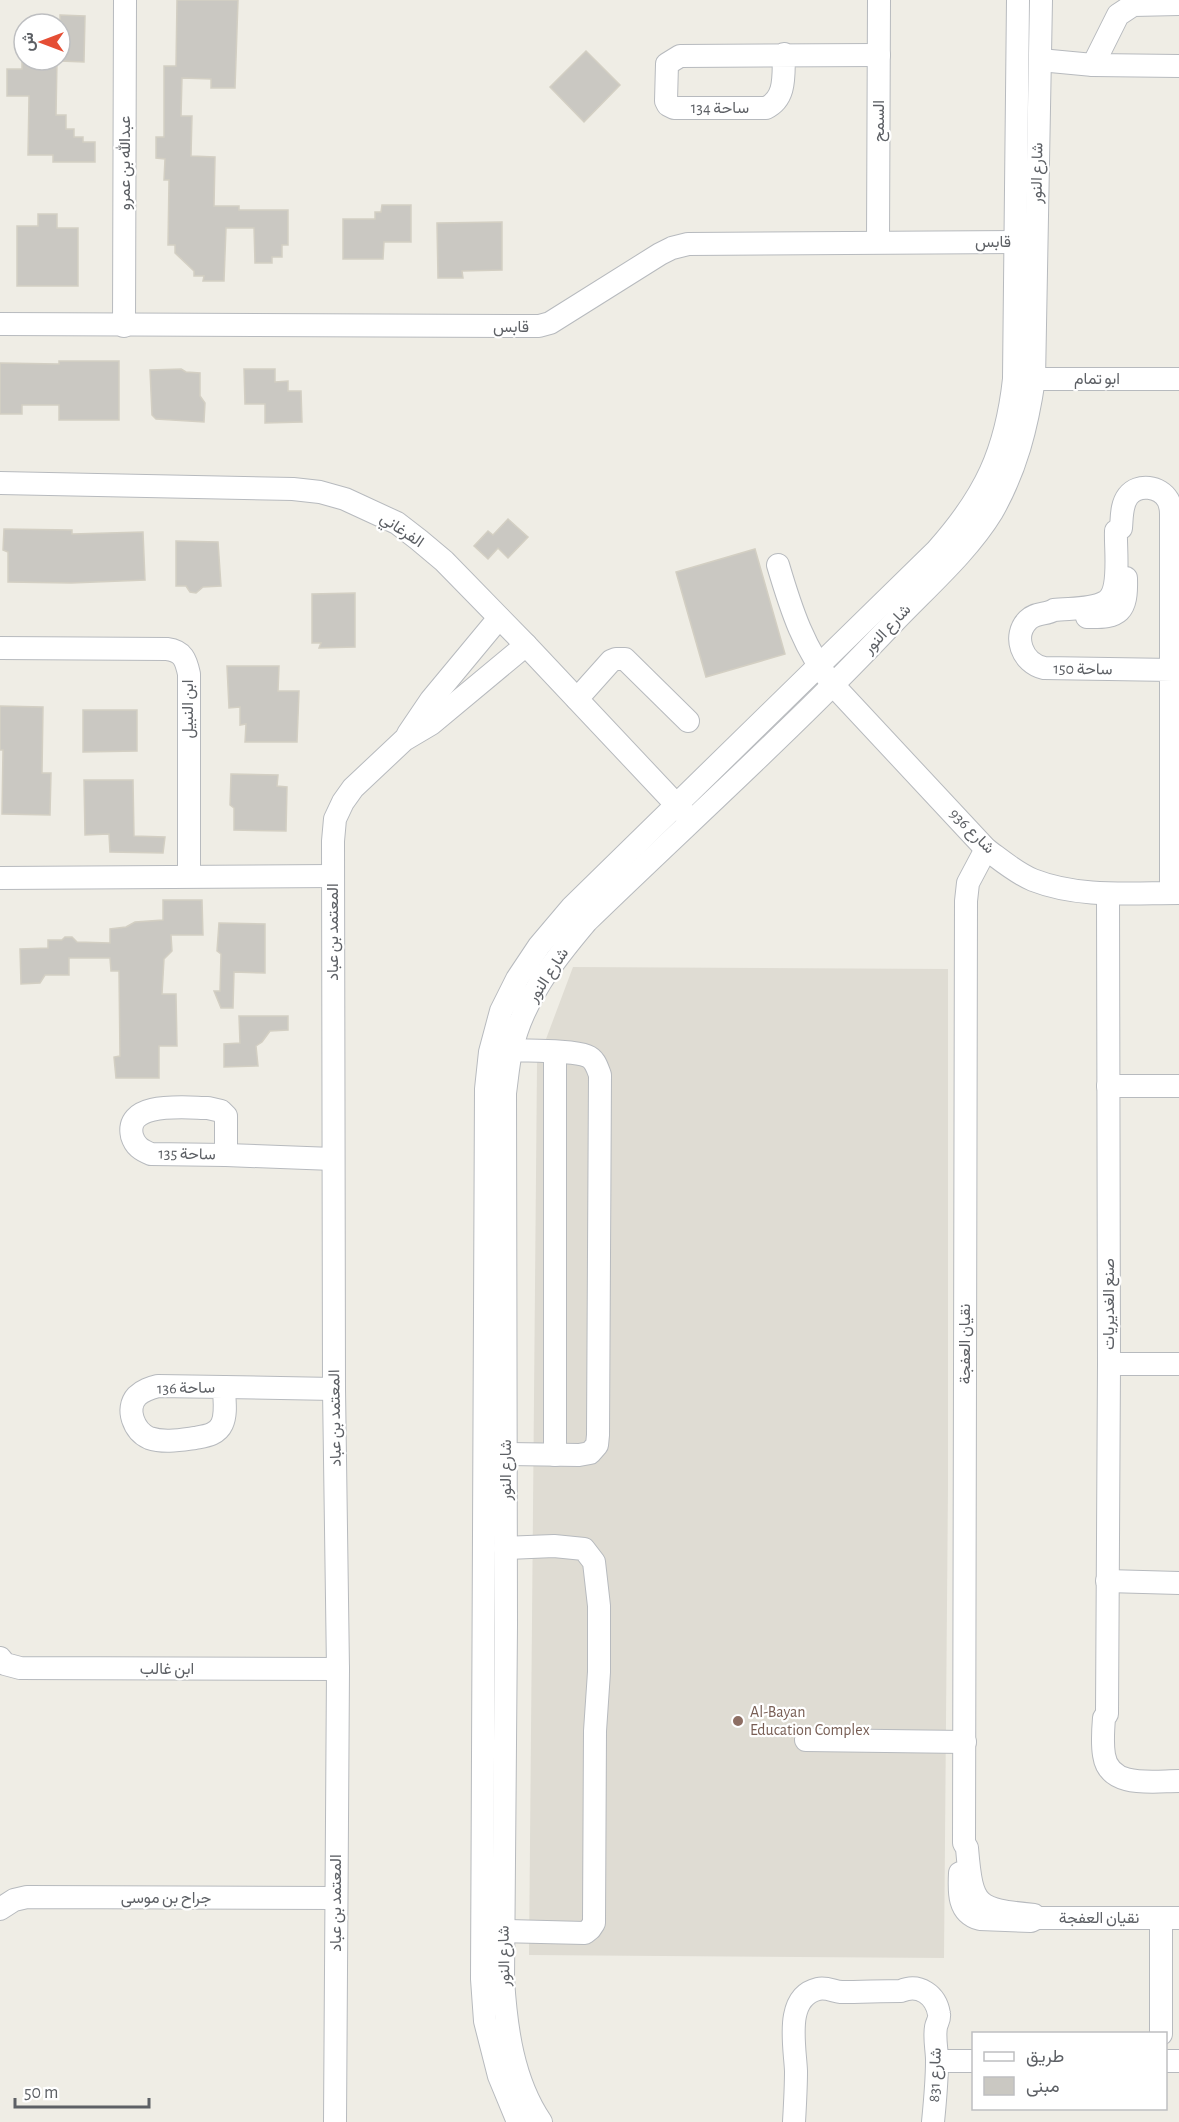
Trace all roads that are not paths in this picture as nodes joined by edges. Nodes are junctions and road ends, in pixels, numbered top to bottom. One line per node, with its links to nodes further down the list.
1 (125, 0): 14 (street, عبدالله بن عمرو)
2 (879, 0): 7 (street, السمح)
3 (1018, 0): 12 (street, شارع النور)
4 (1041, 0): 8 (street, شارع النور)
5 (1179, 4): 9 (street)
6 (784, 54): 6 (street, ساحة 134); 7 (street, ساحة 134)
7 (879, 55): 11 (street, السمح)
8 (1040, 60): 9 (street); 12 (street, شارع النور)
9 (1093, 65): 10 (street)
10 (1179, 66)
11 (878, 242): 12 (street, قابس); 14 (street, قابس)
12 (1026, 242): 15 (street, شارع النور)
13 (0, 324): 14 (street, قابس)
14 (124, 326)
15 (1024, 379): 16 (street, ابو تمام); 22 (street, شارع النور); 24 (street, شارع النور)
16 (1179, 379)
17 (0, 483): 19 (street, الفرغاني)
18 (778, 565): 22 (street, شارع 936)
19 (499, 618): 20 (street, الفرغاني); 27 (street, المعتمد بن عباد)
20 (526, 645): 25 (street, الفرغاني); 27 (street, المعتمد بن عباد)
21 (0, 648): 30 (street, ابن النبيل)
22 (818, 666): 24 (street, شارع 936); 28 (street, شارع النور)
23 (1173, 670): 23 (street, ساحة 150); 33 (street, ساحة 150)
24 (834, 686): 28 (street, شارع النور); 29 (street, شارع 936)
25 (577, 699): 26 (street); 28 (street, الفرغاني)
26 (688, 721)
27 (404, 740): 31 (street, المعتمد بن عباد)
28 (684, 813): 35 (street, شارع النور); 49 (street, شارع النور)
29 (986, 849): 34 (street, شارع 936); 58 (street, نقيان العفجة)
30 (189, 876): 31 (street); 32 (street)
31 (333, 876): 41 (street, المعتمد بن عباد)
32 (0, 878)
33 (1175, 893): 34 (street, شارع 936)
34 (1108, 894): 38 (street, صنع الغديريات)
35 (511, 1050): 36 (street); 48 (street, شارع النور)
36 (555, 1053): 47 (street); 47 (street)
37 (1179, 1074): 38 (street)
38 (1108, 1080): 39 (street); 43 (street, صنع الغديريات)
39 (1179, 1086)
40 (226, 1155): 41 (street, ساحة 135)
41 (333, 1159): 46 (street, المعتمد بن عباد)
42 (1179, 1354): 43 (street)
43 (1109, 1359): 44 (street); 52 (street, صنع الغديريات)
44 (1179, 1364)
45 (224, 1387): 46 (street, ساحة 136)
46 (334, 1389): 55 (street, المعتمد بن عباد)
47 (555, 1455): 48 (street)
48 (506, 1458): 49 (street); 50 (street, شارع النور)
49 (483, 1462): 69 (street, شارع النور)
50 (505, 1548): 64 (street, شارع النور); 64 (street)
51 (1179, 1583): 52 (street)
52 (1107, 1588): 53 (street); 56 (street, صنع الغديريات)
53 (1179, 1596)
54 (0, 1658): 55 (street, ابن غالب)
55 (338, 1670): 61 (street, المعتمد بن عباد)
56 (1107, 1714): 59 (street, صنع الغديريات); 60 (street, صنع الغديريات)
57 (806, 1740): 58 (street)
58 (965, 1742): 63 (street, نقيان العفجة)
59 (1179, 1772)
60 (1179, 1781)
61 (336, 1898): 62 (street, جراح بن موسى); 68 (street, المعتمد بن عباد)
62 (0, 1909)
63 (1170, 1918): 65 (street, نقيان العفجة)
64 (503, 1931): 70 (street, شارع النور)
65 (1161, 2032)
66 (937, 2061): 67 (street); 71 (street, شارع 831); 72 (street, شارع 831)
67 (972, 2061)
68 (335, 2122)
69 (518, 2122)
70 (541, 2122)
71 (794, 2122)
72 (933, 2122)

